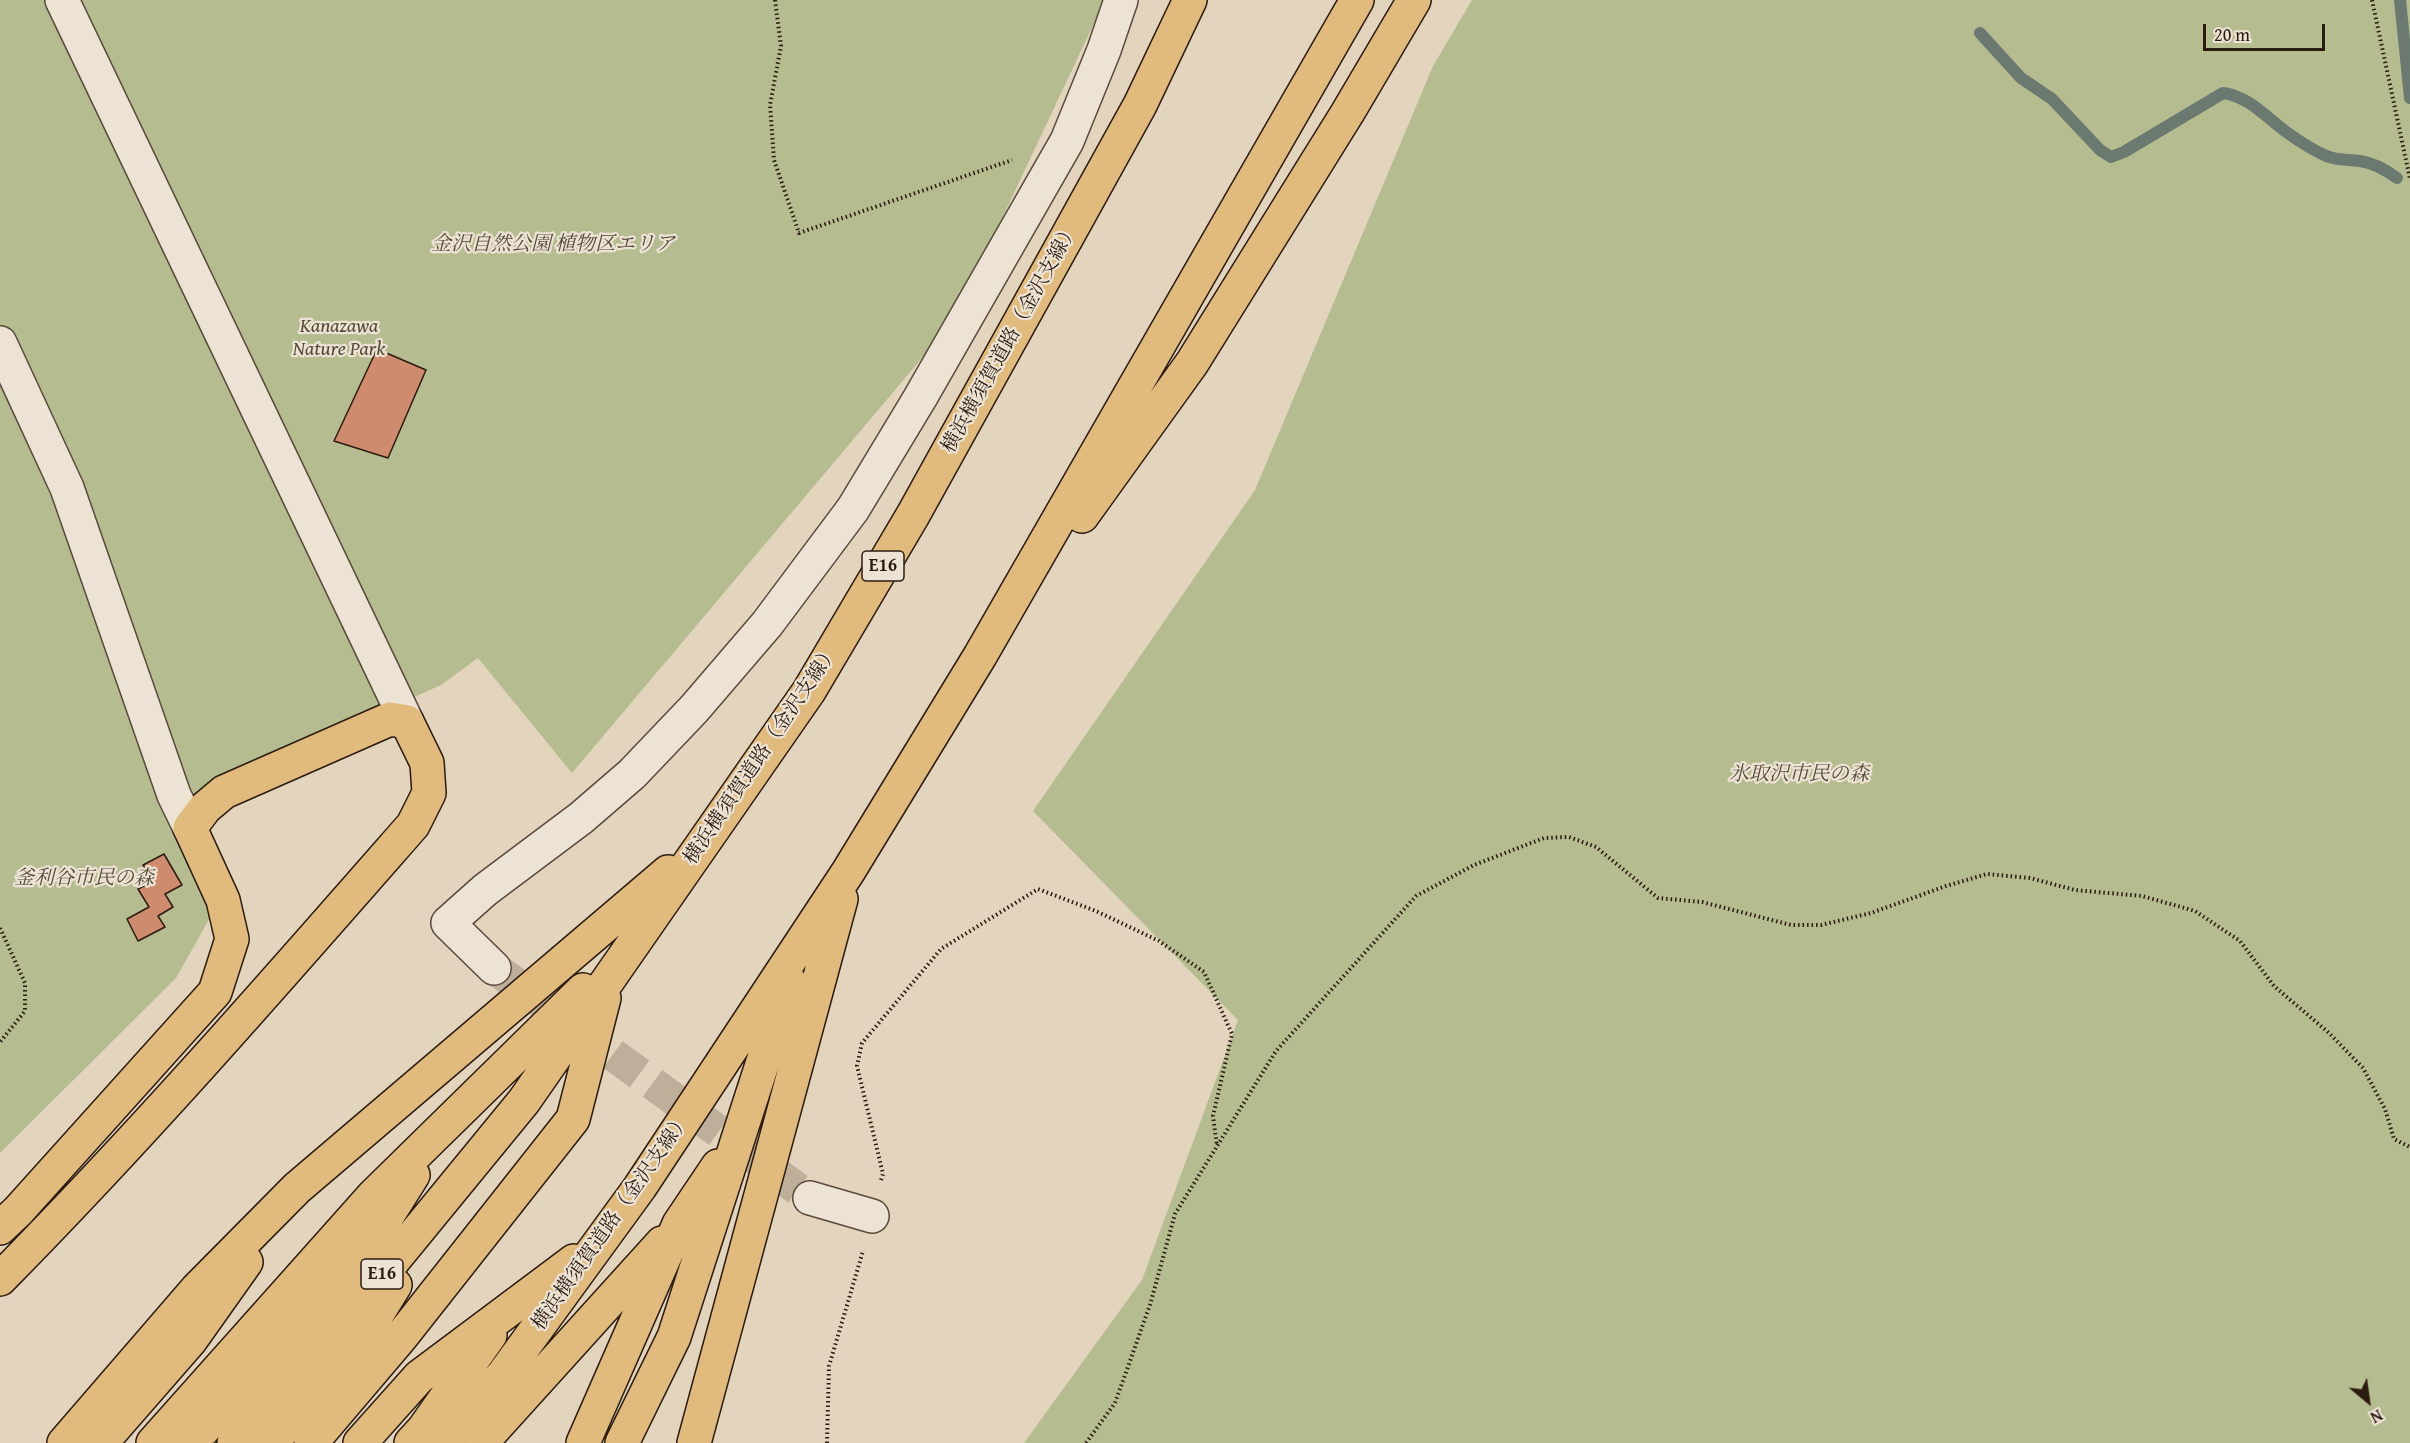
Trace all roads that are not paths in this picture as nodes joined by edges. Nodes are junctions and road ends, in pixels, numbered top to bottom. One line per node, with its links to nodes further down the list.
1 (62, 0): 8 (lane)
2 (1121, 0): 14 (lane)
3 (1190, 0): 10 (highway, 横浜横須賀道路（金沢支線） / E16)
4 (1357, 0): 7 (highway)
5 (1414, 0): 7 (highway)
6 (0, 344): 9 (lane)
7 (980, 656): 11 (highway, 横浜横須賀道路（金沢支線）)
8 (407, 722): 9 (highway); 25 (highway)
9 (190, 828): 23 (highway)
10 (702, 842): 12 (highway, 横浜横須賀道路（金沢支線） / E16); 19 (highway)
11 (848, 872): 13 (highway, 横浜横須賀道路（金沢支線）); 42 (highway)
12 (638, 935): 15 (highway, 横浜横須賀道路（金沢支線） / E16); 16 (highway)
13 (802, 942): 17 (highway); 24 (highway, 横浜横須賀道路（金沢支線）)
14 (494, 968)
15 (611, 975): 18 (highway, 横浜横須賀道路（金沢支線） / E16); 34 (highway)
16 (442, 1128): 30 (highway); 31 (highway)
17 (739, 1134): 22 (highway); 41 (highway)
18 (457, 1183): 32 (highway, 横浜横須賀道路（金沢支線） / E16); 33 (highway)
19 (297, 1188): 28 (highway); 29 (highway)
20 (810, 1198): 21 (lane)
21 (872, 1216)
22 (679, 1224): 27 (highway); 40 (highway)
23 (0, 1228)
24 (600, 1242): 26 (highway); 37 (highway, 横浜横須賀道路（金沢支線）)
25 (0, 1279)
26 (506, 1311): 35 (highway); 36 (highway)
27 (537, 1381): 38 (highway); 39 (highway)
28 (64, 1443)
29 (101, 1443)
30 (153, 1443)
31 (191, 1443)
32 (234, 1443)
33 (271, 1443)
34 (311, 1443)
35 (360, 1443)
36 (411, 1443)
37 (442, 1443)
38 (481, 1443)
39 (498, 1443)
40 (583, 1443)
41 (622, 1443)
42 (694, 1443)

